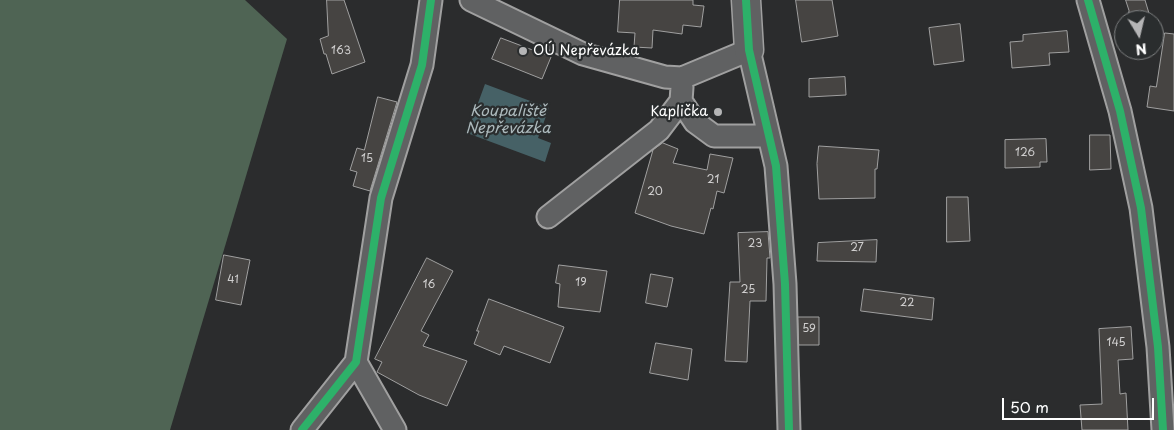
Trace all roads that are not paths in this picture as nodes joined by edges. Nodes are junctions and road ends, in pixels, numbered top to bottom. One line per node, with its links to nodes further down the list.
1 (431, 0): 10 (street)
2 (471, 0): 6 (street)
3 (746, 0): 5 (street)
4 (1088, 0): 14 (street)
5 (749, 50): 6 (street); 8 (street)
6 (682, 78): 7 (street)
7 (681, 101): 8 (street); 9 (street)
8 (769, 136): 13 (street)
9 (548, 217)
10 (356, 362): 11 (street); 12 (street)
11 (302, 430)
12 (395, 430)
13 (789, 430)
14 (1163, 430)

